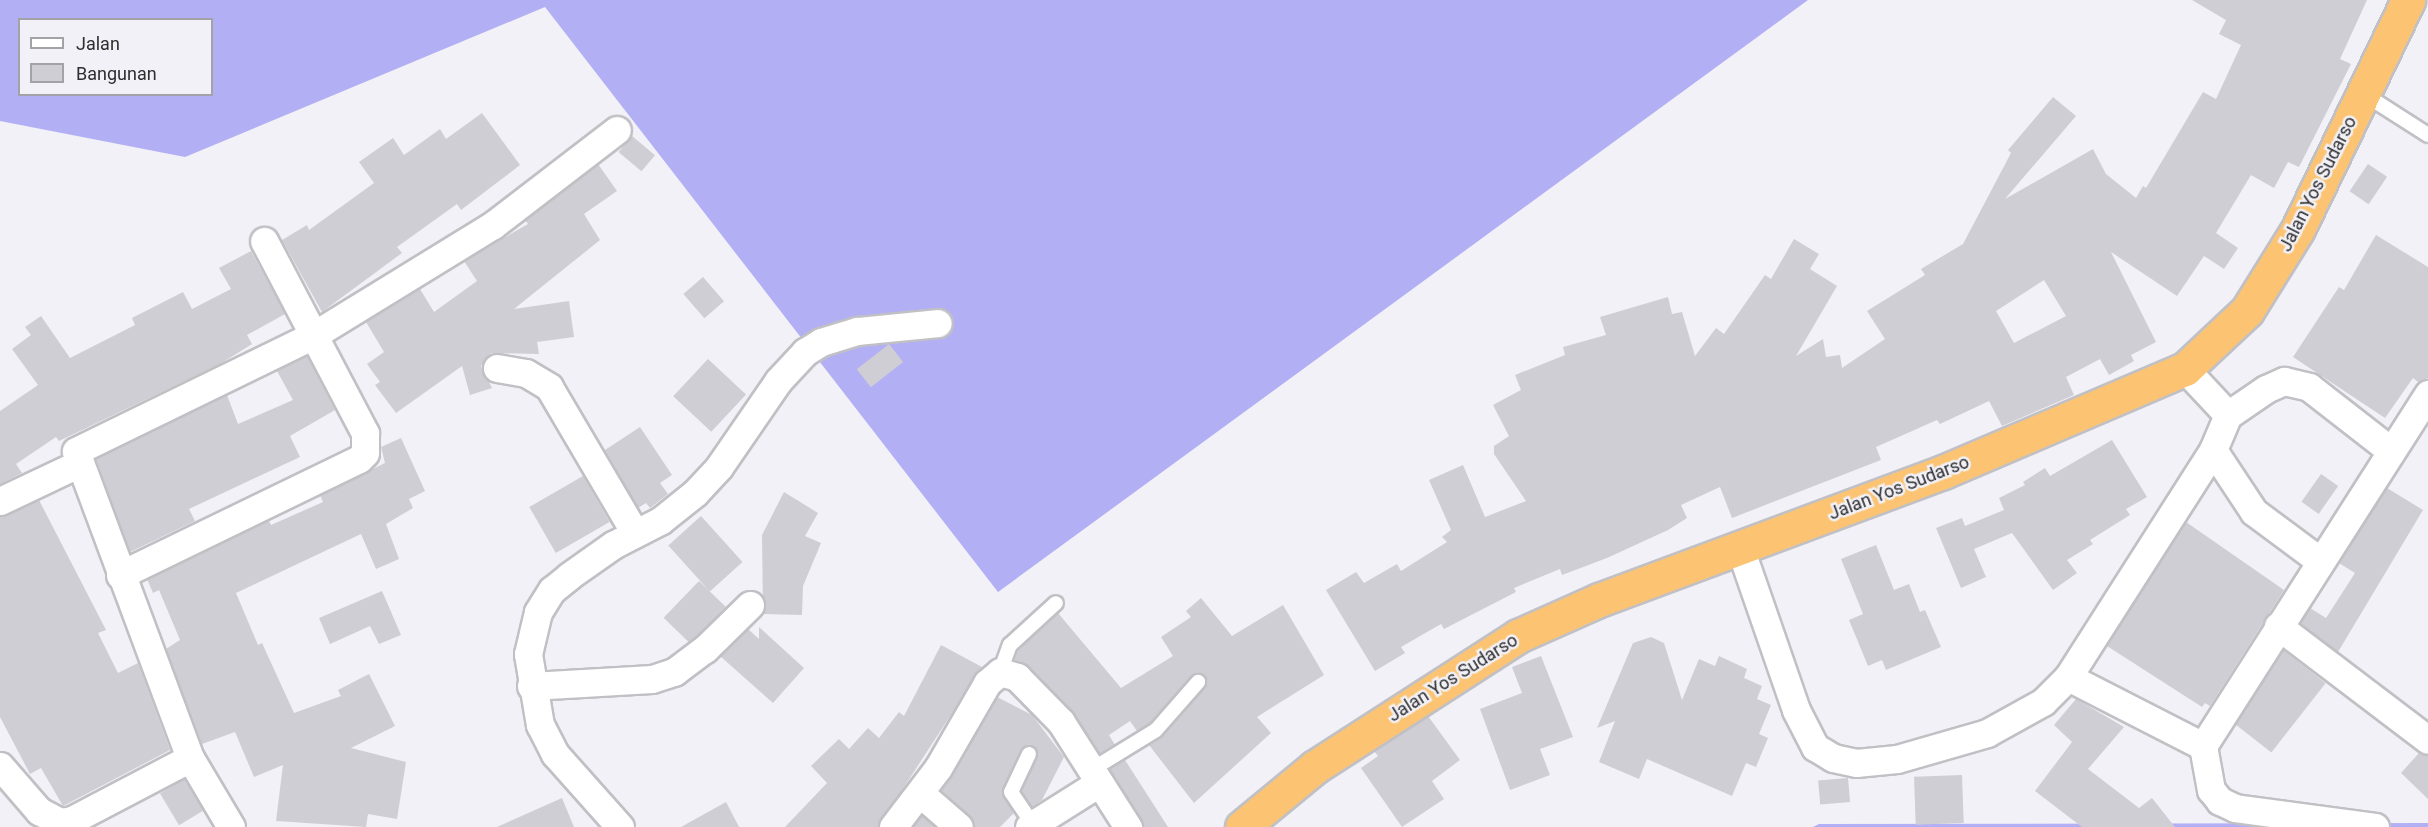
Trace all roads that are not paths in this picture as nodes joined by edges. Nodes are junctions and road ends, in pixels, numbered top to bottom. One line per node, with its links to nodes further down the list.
1 (2408, 0): 2 (highway, Jalan Yos Sudarso)
2 (2364, 94): 4 (lane); 9 (highway, Jalan Yos Sudarso)
3 (617, 130): 7 (street)
4 (2428, 135)
5 (264, 241): 7 (street)
6 (938, 323): 16 (street)
7 (314, 335): 14 (street); 19 (street)
8 (497, 368): 16 (street)
9 (2185, 369): 11 (street); 17 (highway, Jalan Yos Sudarso)
10 (2428, 394): 13 (street)
11 (2228, 415): 12 (street); 13 (street)
12 (2213, 450): 18 (street); 24 (street)
13 (2390, 450): 18 (street)
14 (78, 464): 15 (street); 19 (street)
15 (0, 501)
16 (635, 533): 26 (street)
17 (1740, 548): 24 (street); 40 (highway, Jalan Yos Sudarso)
18 (2320, 561): 22 (street)
19 (120, 575): 30 (street)
20 (1056, 603): 23 (lane)
21 (750, 604): 26 (street)
22 (2278, 626): 27 (street); 28 (street)
23 (1000, 672): 32 (street); 33 (street)
24 (2068, 676): 28 (street)
25 (1198, 682): 32 (lane)
26 (531, 686): 36 (street)
27 (2428, 740)
28 (2202, 746): 41 (street)
29 (1029, 754): 34 (lane)
30 (190, 758): 31 (street); 35 (street)
31 (0, 766)
32 (1095, 777): 34 (street); 39 (street)
33 (921, 794): 37 (street); 38 (street)
34 (1031, 826)
35 (231, 827)
36 (620, 827)
37 (893, 827)
38 (959, 827)
39 (1128, 827)
40 (1242, 827)
41 (2375, 827)

